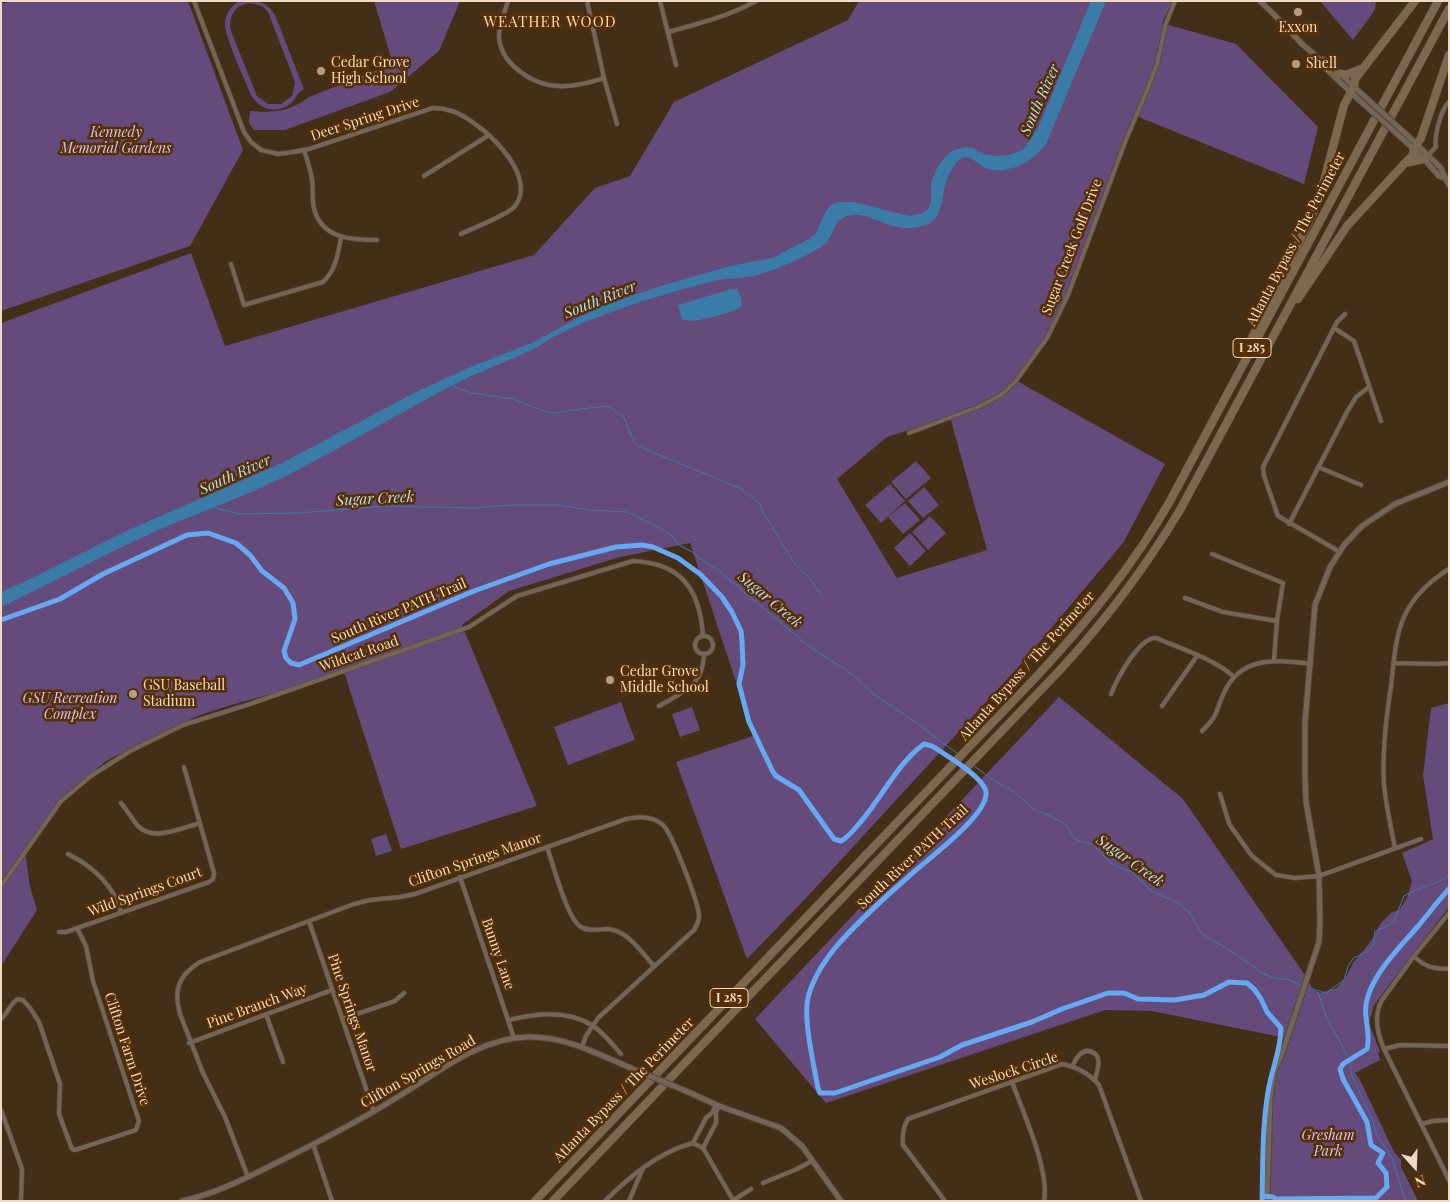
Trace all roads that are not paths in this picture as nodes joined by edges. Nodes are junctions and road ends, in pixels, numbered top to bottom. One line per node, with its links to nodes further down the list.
1 (194, 1): 23 (street, Deer Spring Drive)
2 (508, 1): 17 (street)
3 (587, 1): 17 (street)
4 (660, 1): 11 (street)
5 (756, 1): 11 (street)
6 (1175, 1): 38 (street, Sugar Creek Golf Drive)
7 (1260, 1): 13 (street)
8 (1415, 1): 15 (highway)
9 (1438, 1): 36 (highway, Atlanta Bypass / The Perimeter / I 285)
10 (1449, 9): 34 (highway, Atlanta Bypass / The Perimeter / I 285)
11 (668, 32): 14 (street)
12 (1449, 55): 22 (highway)
13 (1319, 59): 16 (street); 18 (street)
14 (676, 65)
15 (1362, 68): 16 (highway); 18 (highway)
16 (1338, 73): 18 (street)
17 (604, 78): 20 (street)
18 (1353, 90): 22 (street, bridge); 36 (highway)
19 (1449, 102): 24 (street)
20 (617, 124)
21 (489, 135): 23 (street, Deer Spring Drive); 26 (street); 28 (street, Deer Spring Drive)
22 (1415, 146): 24 (street); 25 (highway)
23 (304, 150): 29 (street)
24 (1427, 157): 25 (highway); 27 (street)
25 (1405, 163): 34 (highway)
26 (424, 176)
27 (1449, 185)
28 (461, 234)
29 (341, 237): 30 (street); 31 (street)
30 (377, 240)
31 (231, 264)
32 (1344, 314): 33 (street)
33 (1334, 328): 35 (street); 42 (street)
34 (1276, 332): 117 (highway, Atlanta Bypass / The Perimeter / I 285)
35 (1369, 387): 37 (street); 39 (street)
36 (1226, 396): 116 (highway, Atlanta Bypass / The Perimeter / I 285)
37 (1381, 421)
38 (910, 433)
39 (1318, 467): 41 (street); 42 (street)
40 (1449, 482): 43 (street)
41 (1361, 485)
42 (1289, 524): 43 (street)
43 (1340, 552): 54 (street)
44 (1212, 554): 47 (street)
45 (1449, 569): 53 (street)
46 (1185, 598): 47 (street)
47 (1277, 622): 51 (street)
48 (703, 636): 49 (street); 49 (street); 70 (street, Wildcat Road)
49 (704, 655): 57 (street)
50 (1197, 656): 55 (street); 56 (street); 58 (street)
51 (1274, 660): 54 (street); 55 (street)
52 (1449, 662): 53 (street)
53 (1394, 663): 66 (street)
54 (1311, 664): 68 (street)
55 (1233, 676): 59 (street)
56 (1111, 694)
57 (659, 706)
58 (1162, 706)
59 (1202, 731)
60 (184, 767): 63 (street, Wild Springs Court)
61 (1220, 794): 68 (street)
62 (121, 803): 63 (street)
63 (200, 823): 71 (street, Wild Springs Court)
64 (1421, 839): 66 (street)
65 (547, 847): 69 (street, Clifton Springs Manor); 77 (street); 77 (street, Clifton Springs Manor)
66 (1395, 848): 68 (street)
67 (68, 854): 71 (street)
68 (1318, 876): 124 (street)
69 (460, 878): 73 (street, Clifton Springs Manor); 84 (street, Bunny Lane)
70 (1, 886)
71 (121, 912): 74 (street, Wild Springs Court)
72 (1449, 913): 76 (street)
73 (309, 921): 79 (street, Pine Springs Manor); 87 (street, Clifton Springs Manor)
74 (78, 928): 75 (street, Wild Springs Court); 82 (street, Clifton Farm Drive)
75 (59, 932)
76 (1414, 956): 78 (street); 90 (street)
77 (654, 966): 85 (street, Clifton Springs Manor)
78 (1449, 969)
79 (332, 990): 81 (street, Pine Branch Way); 83 (street, Pine Springs Manor)
80 (404, 993): 83 (street)
81 (266, 1014): 87 (street, Pine Branch Way); 92 (street)
82 (1, 1019)
83 (342, 1019): 98 (street, Pine Springs Manor)
84 (509, 1020): 85 (street); 86 (street, Bunny Lane)
85 (592, 1025): 89 (street, Clifton Springs Manor); 91 (street)
86 (514, 1038): 89 (street, Clifton Springs Road); 98 (street, Clifton Springs Road)
87 (190, 1043): 108 (street, Clifton Springs Manor)
88 (1449, 1046): 90 (street)
89 (582, 1047): 96 (street, Clifton Springs Road, bridge)
90 (1384, 1049): 100 (street)
91 (620, 1054)
92 (283, 1062)
93 (1072, 1066): 94 (street, Weslock Circle); 94 (street); 95 (street, Weslock Circle)
94 (1095, 1080): 123 (street)
95 (1012, 1082): 121 (street, Weslock Circle); 122 (street)
96 (717, 1105): 101 (street); 102 (street); 106 (street, Clifton Springs Road)
97 (1, 1110): 113 (street)
98 (374, 1112): 104 (street, Clifton Springs Road)
99 (1449, 1120): 100 (street)
100 (1422, 1124): 109 (street)
101 (701, 1129): 102 (street); 103 (street)
102 (711, 1133): 105 (street)
103 (693, 1143): 105 (street); 107 (street)
104 (313, 1144): 108 (street, Clifton Springs Road); 115 (street)
105 (702, 1148): 112 (street)
106 (812, 1161): 110 (street); 120 (street, Clifton Springs Road)
107 (644, 1168): 118 (street); 119 (street)
108 (248, 1177): 114 (street, Clifton Springs Road)
109 (1449, 1180)
110 (763, 1183)
111 (751, 1189): 112 (street)
112 (732, 1200)
113 (20, 1201)
114 (182, 1201)
115 (332, 1201)
116 (535, 1201)
117 (553, 1201)
118 (605, 1201)
119 (630, 1201)
120 (841, 1201)
121 (946, 1201)
122 (1044, 1201)
123 (1141, 1201)
124 (1267, 1201)

